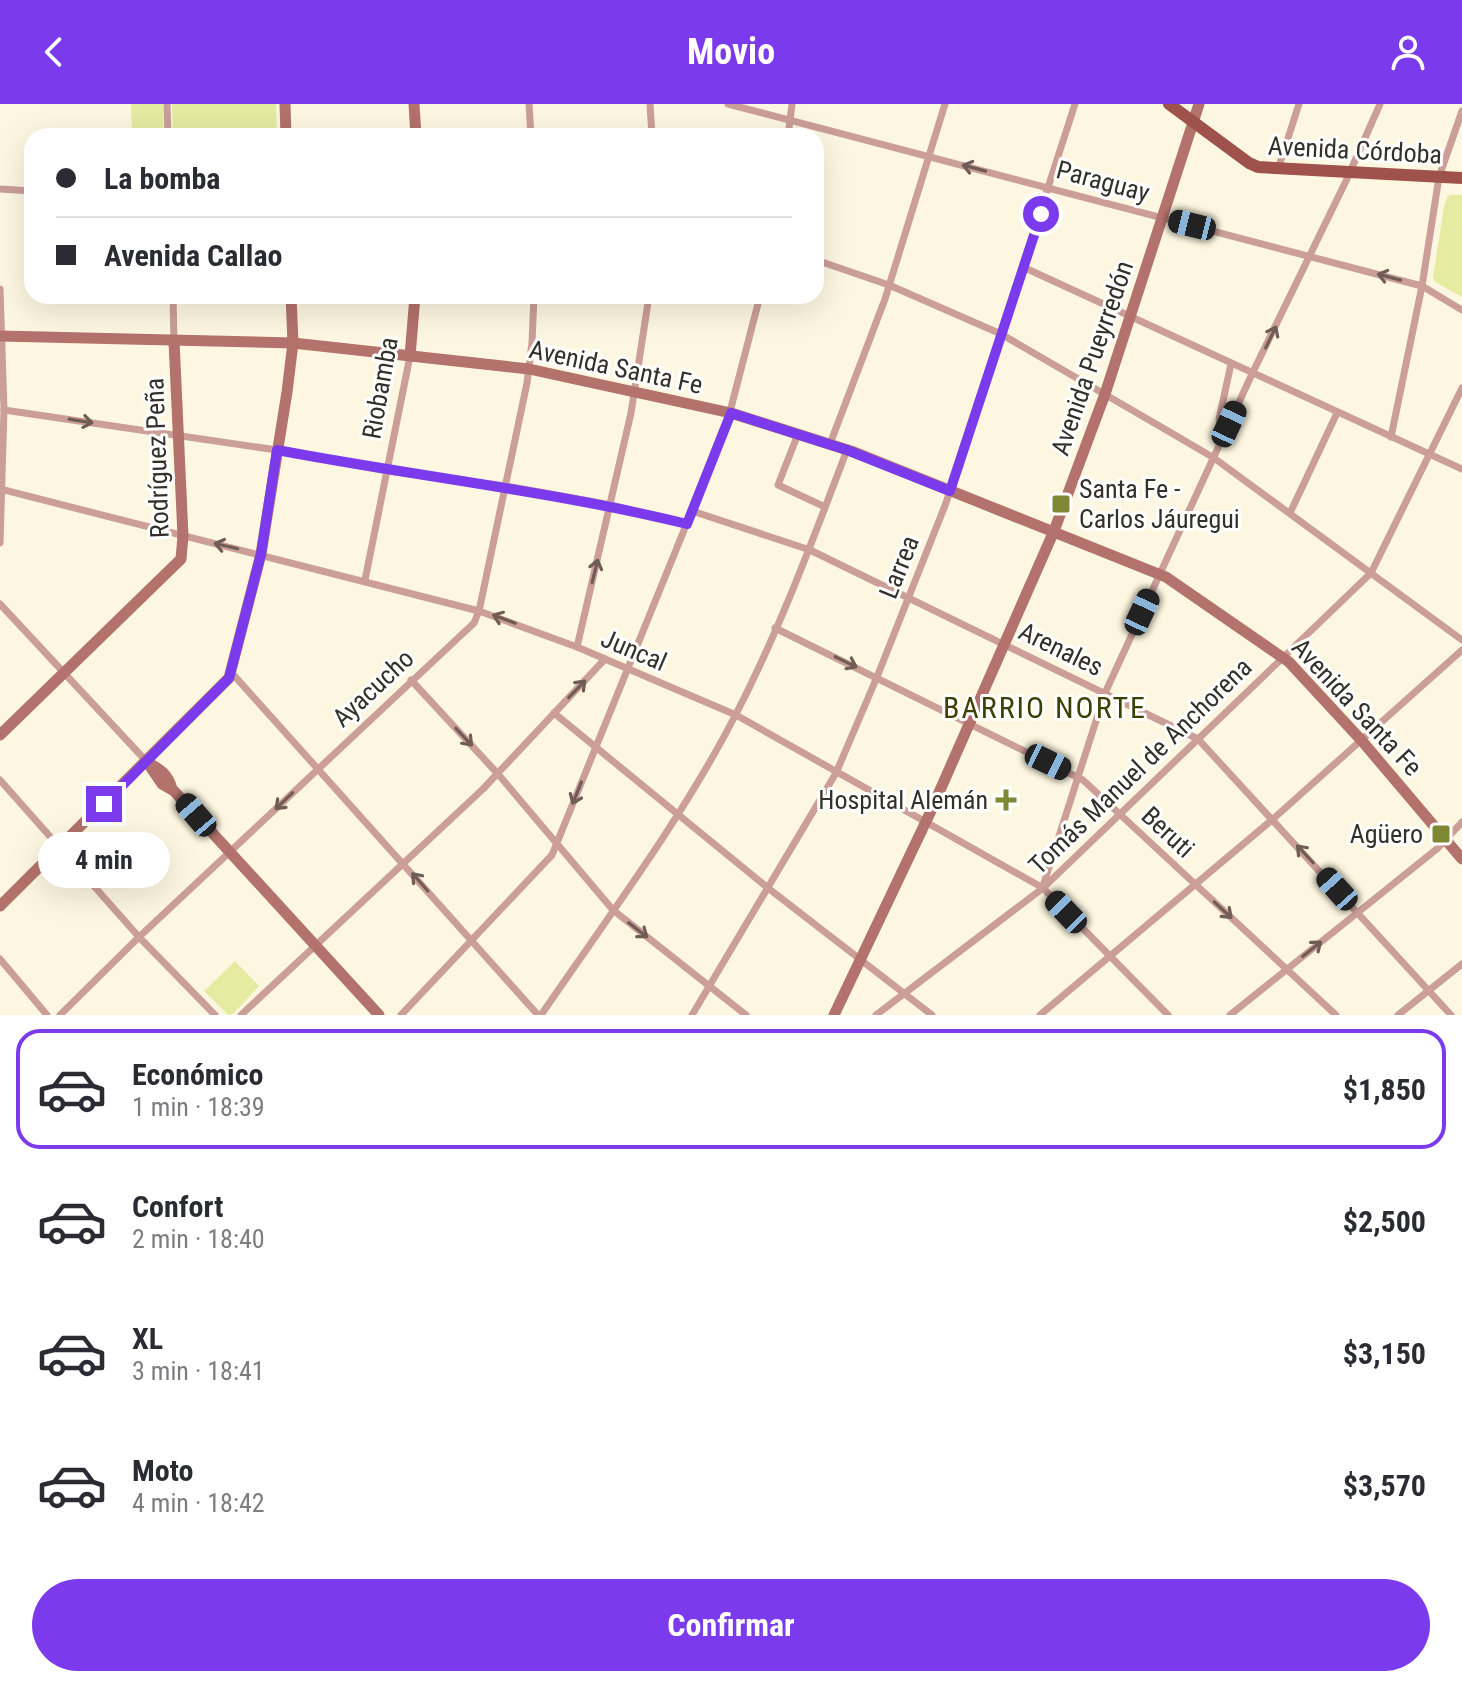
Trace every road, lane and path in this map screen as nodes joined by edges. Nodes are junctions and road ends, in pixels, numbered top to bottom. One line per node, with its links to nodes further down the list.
1 (167, 104): 17 (street)
2 (285, 104): 18 (main road)
3 (414, 104): 19 (main road)
4 (529, 104): 20 (street)
5 (650, 104): 21 (street)
6 (728, 104): 15 (street, Paraguay)
7 (792, 104): 15 (street)
8 (945, 104): 25 (street)
9 (1075, 104): 30 (street, Larrea)
10 (1169, 104): 16 (main road, Avenida Córdoba)
11 (1199, 104): 16 (main road, Avenida Pueyrredón)
12 (1299, 104): 26 (street)
13 (1380, 104): 27 (street)
14 (1462, 111): 28 (street)
15 (791, 120): 22 (street); 23 (street, Paraguay)
16 (1193, 122): 26 (main road, Avenida Córdoba); 33 (main road, Avenida Pueyrredón)
17 (168, 128)
18 (286, 128)
19 (416, 128)
20 (530, 128)
21 (652, 128)
22 (790, 128)
23 (822, 128)
24 (824, 128): 25 (street, Paraguay)
25 (931, 156): 30 (street, Paraguay, one-way to 25); 37 (street)
26 (1278, 169): 27 (main road, Avenida Córdoba)
27 (1350, 173): 28 (main road, Avenida Córdoba); 34 (street)
28 (1439, 177): 29 (main road, Avenida Córdoba); 38 (street)
29 (1462, 178)
30 (1049, 188): 33 (street, Paraguay); 36 (street, Larrea)
31 (0, 189): 32 (street)
32 (24, 190)
33 (1162, 218): 34 (street, Paraguay); 47 (main road, Avenida Pueyrredón)
34 (1310, 256): 38 (street, Paraguay, one-way to 34); 55 (street, one-way to 34)
35 (824, 263): 37 (street)
36 (1023, 267): 47 (street); 48 (street, Larrea)
37 (889, 285): 48 (street); 66 (street)
38 (1422, 286): 46 (street, Paraguay); 65 (street)
39 (0, 289): 49 (street)
40 (173, 304): 50 (street, Rodríguez Peña)
41 (291, 304): 51 (main road)
42 (414, 304): 52 (main road, Riobamba)
43 (533, 304): 54 (street, Ayacucho)
44 (648, 304): 57 (street)
45 (758, 304): 60 (street)
46 (1461, 309)
47 (1131, 317): 53 (street); 58 (main road, Avenida Pueyrredón)
48 (1001, 334): 58 (street); 76 (street, Larrea)
49 (0, 336): 50 (main road, Avenida Santa Fe); 59 (street)
50 (174, 341): 51 (main road, Avenida Santa Fe); 64 (main road, Rodríguez Peña)
51 (293, 343): 52 (main road, Avenida Santa Fe); 67 (main road)
52 (410, 356): 54 (main road, Avenida Santa Fe); 73 (street, Riobamba)
53 (1231, 364): 55 (street); 62 (street)
54 (529, 369): 57 (main road, Avenida Santa Fe); 74 (street, Ayacucho)
55 (1252, 374): 61 (street); 62 (street)
56 (1462, 388): 70 (street, Tomás Manuel de Anchorena)
57 (634, 394): 60 (main road, Avenida Santa Fe); 77 (street)
58 (1105, 394): 71 (street); 82 (main road, Avenida Pueyrredón)
59 (4, 410): 64 (street, one-way to 64); 69 (street)
60 (731, 413): 63 (main road, Avenida Santa Fe); 79 (street)
61 (1337, 413): 65 (street); 80 (street)
62 (1229, 424): 71 (street)
63 (798, 434): 66 (main road, Avenida Santa Fe); 78 (street)
64 (179, 437): 67 (street); 83 (main road, Rodríguez Peña)
65 (1391, 437): 70 (street)
66 (830, 444): 68 (main road, Avenida Santa Fe)
67 (277, 450): 73 (street); 86 (main road)
68 (847, 450): 76 (main road, Avenida Santa Fe); 78 (street)
69 (2, 452): 75 (street)
70 (1428, 454): 72 (street); 87 (street, Tomás Manuel de Anchorena)
71 (1214, 458): 80 (street); 88 (street)
72 (1462, 469)
73 (387, 471): 74 (street); 89 (street, Riobamba)
74 (506, 486): 77 (street); 92 (street, Ayacucho)
75 (2, 489): 83 (street, Juncal); 84 (street)
76 (950, 491): 82 (main road, Avenida Santa Fe); 90 (street, Larrea)
77 (611, 505): 81 (street); 96 (street, one-way to 77)
78 (825, 507): 85 (street)
79 (692, 511): 81 (street); 85 (street, Arenales)
80 (1290, 513): 87 (street)
81 (687, 524): 100 (street)
82 (1054, 531): 88 (main road, Avenida Santa Fe); 95 (main road, Avenida Pueyrredón)
83 (183, 536): 86 (street, Juncal, one-way to 83); 102 (main road, Rodríguez Peña)
84 (0, 543)
85 (810, 550): 90 (street, Arenales); 93 (street)
86 (261, 554): 89 (street, Juncal); 101 (main road)
87 (1371, 573): 94 (street); 98 (street, Tomás Manuel de Anchorena)
88 (1160, 574): 98 (main road, Avenida Santa Fe); 105 (street)
89 (365, 580): 92 (street, Juncal)
90 (909, 596): 95 (street, Arenales); 103 (street, Larrea)
91 (0, 604): 102 (street)
92 (479, 611): 96 (street, Juncal, one-way to 92); 104 (street, Ayacucho)
93 (775, 628): 103 (street, Beruti, one-way to 103); 107 (street)
94 (1462, 640)
95 (1005, 644): 105 (street, Arenales); 108 (main road, Avenida Pueyrredón)
96 (577, 647): 99 (street, Juncal)
97 (1462, 650): 111 (street)
98 (1284, 657): 110 (street, Tomás Manuel de Anchorena); 111 (main road, Avenida Santa Fe)
99 (605, 659): 100 (street, Juncal); 106 (street, one-way to 99)
100 (628, 669): 107 (street, Juncal); 112 (street)
101 (231, 672): 113 (main road); 114 (street)
102 (64, 674): 109 (main road, Rodríguez Peña); 113 (street)
103 (877, 677): 108 (street, Beruti); 115 (street, Larrea)
104 (411, 680): 114 (street, Ayacucho); 116 (street, one-way to 116)
105 (1105, 693): 110 (street, Arenales); 117 (street)
106 (554, 713): 112 (street); 116 (street)
107 (736, 715): 115 (street, Juncal); 119 (street)
108 (970, 724): 117 (street, Beruti); 122 (main road, Avenida Pueyrredón)
109 (0, 735)
110 (1198, 739): 120 (street, Tomás Manuel de Anchorena); 121 (street, Arenales)
111 (1362, 741): 121 (street); 124 (main road, Avenida Santa Fe)
112 (595, 748): 119 (street); 125 (street, one-way to 125)
113 (147, 762): 126 (main road); 127 (main road)
114 (318, 768): 127 (street, Ayacucho, one-way to 127); 130 (street)
115 (836, 773): 122 (street, Juncal); 133 (street, Larrea)
116 (498, 774): 125 (street); 130 (street)
117 (1077, 777): 120 (street, Beruti); 128 (street)
118 (0, 780): 126 (street)
119 (677, 814): 133 (street); 136 (street)
120 (1120, 814): 131 (street, Tomás Manuel de Anchorena); 132 (street, Beruti)
121 (1273, 819): 132 (street); 137 (street, Arenales, one-way to 121)
122 (925, 822): 134 (street, Juncal); 143 (main road, Avenida Pueyrredón)
123 (1462, 822): 124 (street)
124 (1447, 839): 129 (main road, Avenida Santa Fe); 137 (street)
125 (556, 845): 136 (street); 139 (street)
126 (60, 847): 135 (main road); 138 (street)
127 (230, 852): 138 (street, Ayacucho); 140 (main road)
128 (1052, 856): 131 (street); 134 (street)
129 (1462, 859)
130 (403, 863): 139 (street, one-way to 130); 140 (street)
131 (1064, 867): 134 (street, Tomás Manuel de Anchorena)
132 (1196, 885): 141 (street); 145 (street, Beruti, one-way to 145)
133 (768, 888): 143 (street); 146 (street, Larrea)
134 (1043, 888): 141 (street, Juncal); 148 (street, Tomás Manuel de Anchorena)
135 (0, 906)
136 (613, 910): 146 (street, one-way to 146); 155 (street)
137 (1358, 912): 145 (street, one-way to 137); 147 (street, Arenales)
138 (139, 937): 150 (street, Ayacucho); 151 (street)
139 (471, 942): 154 (street); 155 (street)
140 (313, 945): 152 (street); 153 (main road)
141 (1109, 956): 161 (street); 162 (street, Juncal)
142 (0, 959): 149 (street)
143 (861, 960): 148 (street); 158 (main road, Avenida Pueyrredón)
144 (1462, 964): 147 (street)
145 (1288, 969): 163 (street); 164 (street, Beruti)
146 (710, 986): 156 (street, Larrea); 157 (street)
147 (1429, 991): 165 (street); 166 (street, Arenales)
148 (904, 992): 159 (street, Tomás Manuel de Anchorena); 160 (street)
149 (47, 1015)
150 (60, 1015)
151 (215, 1015)
152 (241, 1015)
153 (379, 1015)
154 (401, 1015)
155 (540, 1015)
156 (692, 1015)
157 (745, 1015)
158 (834, 1015)
159 (876, 1015)
160 (932, 1015)
161 (1040, 1015)
162 (1168, 1015)
163 (1230, 1015)
164 (1336, 1015)
165 (1398, 1015)
166 (1451, 1015)

